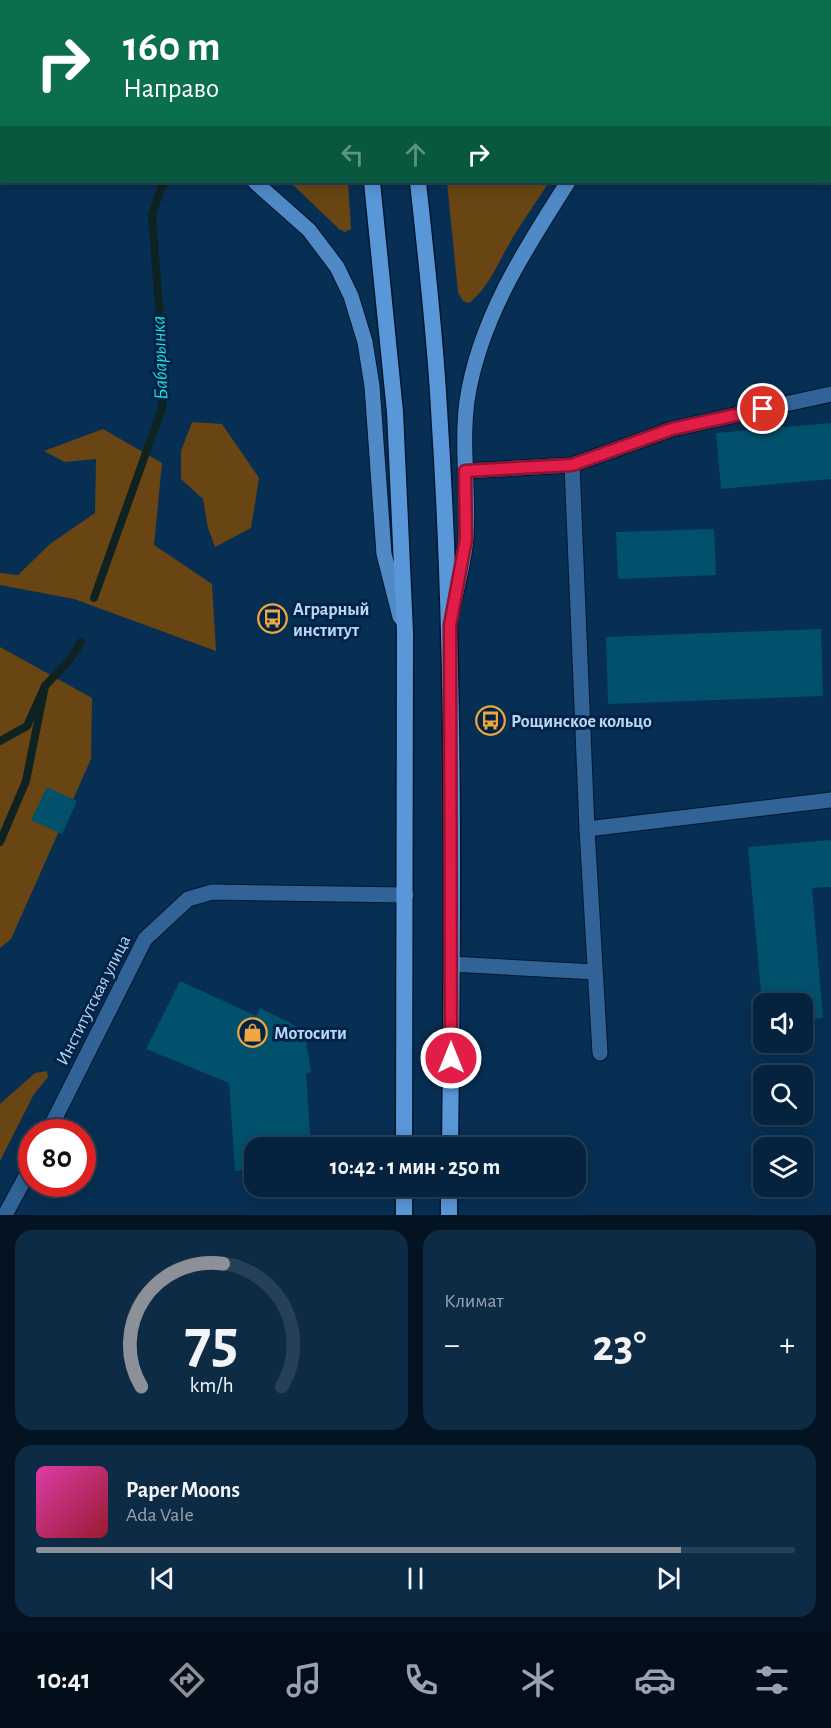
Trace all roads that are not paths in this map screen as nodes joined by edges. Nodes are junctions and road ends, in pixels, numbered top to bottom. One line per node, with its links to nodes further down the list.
1 (256, 183): 9 (main road)
2 (372, 183): 9 (highway)
3 (418, 183): 8 (highway)
4 (567, 183): 7 (main road)
5 (831, 394): 6 (street)
6 (572, 465): 7 (street); 11 (street)
7 (465, 471): 8 (main road)
8 (450, 625): 13 (highway)
9 (405, 632): 12 (highway)
10 (831, 800): 11 (street)
11 (587, 829): 14 (street)
12 (406, 895): 16 (street, Институтская улица); 17 (highway)
13 (452, 964): 14 (street); 18 (highway)
14 (595, 972): 15 (street)
15 (600, 1053)
16 (55, 1119)
17 (404, 1137)
18 (450, 1137)
19 (18, 1191): 22 (street)
20 (404, 1197): 23 (highway)
21 (449, 1197): 24 (highway)
22 (5, 1215)
23 (404, 1215)
24 (449, 1215)

